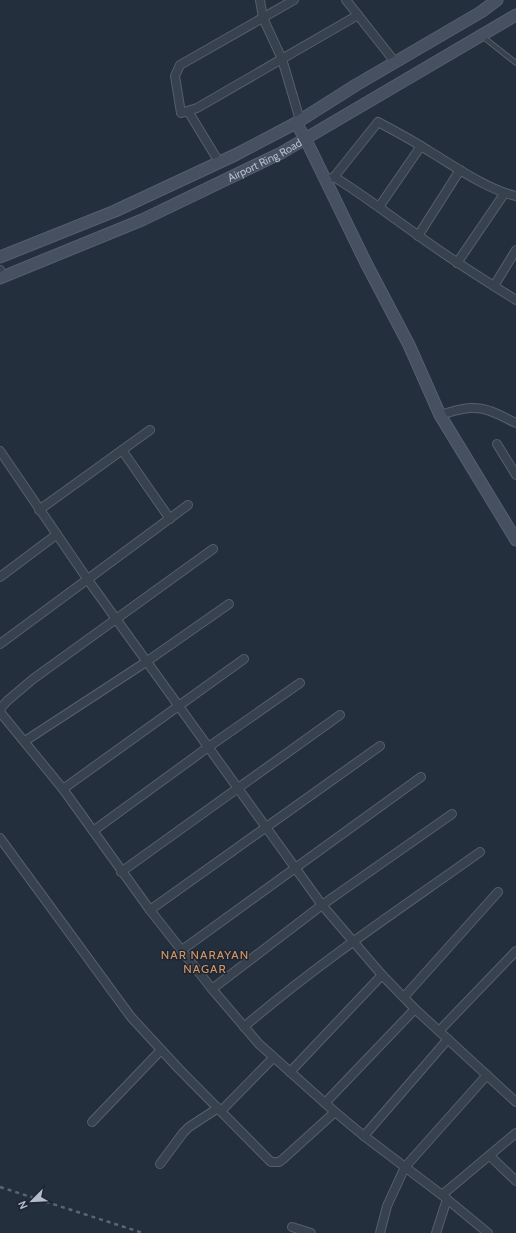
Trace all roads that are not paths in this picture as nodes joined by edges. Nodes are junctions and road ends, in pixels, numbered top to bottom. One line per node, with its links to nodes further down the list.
1 (260, 0): 7 (street)
2 (294, 0): 7 (street)
3 (346, 0): 5 (street)
4 (498, 0): 10 (main road, Airport Ring Road)
5 (358, 15): 9 (street); 10 (street)
6 (516, 15): 8 (main road, Airport Ring Road)
7 (263, 18): 9 (street); 12 (street)
8 (482, 35): 11 (lane); 14 (main road, Airport Ring Road)
9 (282, 59): 12 (street); 13 (street)
10 (395, 62): 13 (main road, Airport Ring Road)
11 (516, 63)
12 (188, 111): 16 (street)
13 (298, 122): 14 (main road); 16 (main road, Airport Ring Road)
14 (306, 140): 18 (main road); 26 (main road, Airport Ring Road)
15 (421, 146): 17 (street); 18 (street); 21 (street)
16 (219, 162): 24 (main road, Airport Ring Road)
17 (460, 170): 19 (street); 22 (street)
18 (330, 178): 21 (street); 29 (main road)
19 (504, 194): 20 (street); 25 (street)
20 (516, 196)
21 (379, 207): 22 (street)
22 (418, 236): 25 (street)
23 (516, 250): 27 (street)
24 (0, 257)
25 (457, 263): 27 (street)
26 (0, 275)
27 (494, 286): 28 (street)
28 (516, 300)
29 (440, 415): 30 (street); 40 (main road)
30 (516, 423)
31 (150, 430): 33 (street)
32 (497, 444): 35 (street)
33 (122, 450): 37 (street); 38 (street)
34 (0, 451): 37 (street)
35 (516, 475)
36 (188, 505): 38 (street)
37 (39, 510): 39 (street)
38 (170, 519): 43 (street)
39 (56, 535): 42 (street); 43 (street)
40 (516, 540)
41 (213, 549): 45 (street)
42 (0, 577)
43 (88, 580): 45 (street); 46 (street)
44 (229, 604): 48 (street)
45 (116, 619): 48 (street); 51 (street)
46 (0, 644)
47 (244, 659): 50 (street)
48 (146, 662): 50 (street); 53 (street)
49 (300, 683): 55 (street)
50 (178, 706): 55 (street); 58 (street)
51 (0, 710): 53 (street)
52 (340, 715): 57 (street)
53 (25, 741): 58 (street)
54 (380, 746): 60 (street)
55 (207, 748): 57 (street); 61 (street)
56 (421, 777): 64 (street)
57 (238, 788): 60 (street); 65 (street)
58 (63, 789): 61 (street)
59 (452, 814): 67 (street)
60 (265, 828): 64 (street); 68 (street)
61 (93, 831): 65 (street)
62 (0, 838): 79 (street)
63 (480, 852): 69 (street)
64 (295, 868): 67 (street); 70 (street)
65 (121, 872): 68 (street)
66 (498, 892): 74 (street)
67 (322, 905): 69 (street); 73 (street)
68 (150, 910): 70 (street)
69 (353, 943): 72 (street); 76 (street)
70 (182, 950): 73 (street)
71 (516, 951): 77 (street)
72 (382, 976): 74 (street); 81 (street)
73 (212, 989): 76 (street)
74 (404, 997): 75 (street)
75 (414, 1009): 77 (street); 84 (street)
76 (244, 1027): 80 (street)
77 (439, 1031): 78 (street)
78 (448, 1039): 82 (street); 89 (street)
79 (161, 1050): 85 (street); 87 (street)
80 (273, 1058): 81 (street); 85 (street)
81 (290, 1072): 84 (street)
82 (487, 1075): 83 (street); 92 (street)
83 (516, 1102)
84 (325, 1103): 86 (street)
85 (219, 1110): 86 (street); 91 (street)
86 (334, 1112): 89 (street)
87 (92, 1122)
88 (516, 1133): 90 (street)
89 (364, 1136): 92 (street)
90 (490, 1156): 93 (street); 94 (street)
91 (160, 1164)
92 (404, 1167): 94 (street); 97 (street)
93 (516, 1181)
94 (444, 1197): 98 (street); 99 (street)
95 (292, 1227): 96 (street)
96 (311, 1233)
97 (380, 1233)
98 (436, 1233)
99 (488, 1233)

